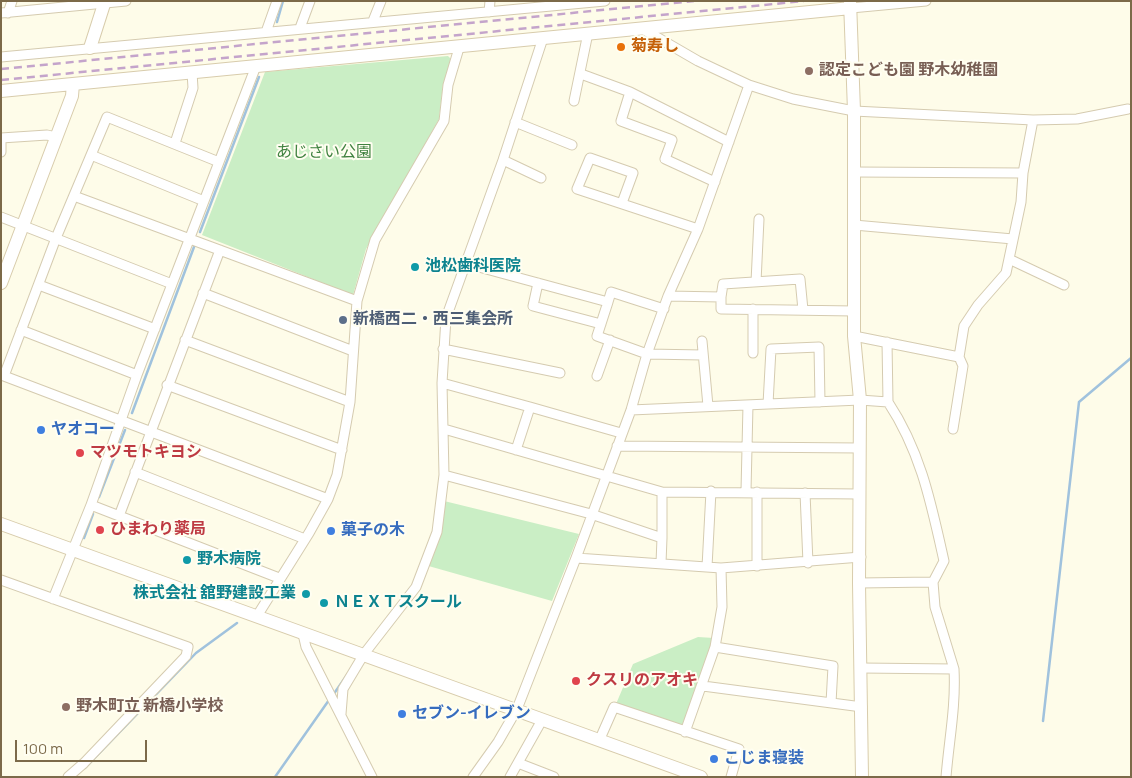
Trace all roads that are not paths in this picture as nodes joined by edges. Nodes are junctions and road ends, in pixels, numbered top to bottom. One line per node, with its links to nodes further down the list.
1 (12, 1): 13 (street)
2 (126, 1): 9 (street)
3 (277, 1): 17 (street)
4 (310, 1): 15 (street)
5 (381, 1): 14 (street)
6 (490, 1): 12 (street)
7 (604, 1): 12 (street)
8 (926, 1): 11 (street)
9 (104, 2): 10 (street); 20 (street)
10 (59, 5): 13 (street)
11 (851, 5): 16 (street); 32 (street)
12 (488, 12): 14 (street)
13 (5, 13)
14 (373, 21): 15 (street)
15 (300, 28): 17 (street)
16 (641, 28): 18 (street); 27 (street)
17 (266, 32): 20 (street)
18 (588, 33): 19 (street); 25 (street)
19 (543, 38): 21 (street); 34 (street)
20 (90, 48): 22 (street)
21 (459, 48): 23 (street); 71 (street)
22 (1, 57)
23 (256, 66): 24 (street); 42 (street)
24 (192, 72): 26 (street); 36 (street)
25 (580, 74): 29 (street); 30 (street)
26 (73, 84): 28 (street); 35 (street)
27 (749, 85): 32 (street); 37 (street)
28 (1, 90)
29 (630, 92): 37 (street); 46 (street)
30 (574, 101)
31 (1128, 109): 33 (street)
32 (854, 111): 33 (street); 43 (street)
33 (1033, 120): 44 (street)
34 (515, 122): 38 (street); 41 (street)
35 (56, 137): 39 (street); 53 (street)
36 (175, 142): 40 (street); 42 (street)
37 (729, 142): 46 (street)
38 (572, 145)
39 (1, 152)
40 (91, 155): 47 (street); 48 (street)
41 (503, 160): 45 (street); 60 (street)
42 (219, 162): 48 (street)
43 (854, 172): 44 (street); 52 (street)
44 (1023, 172): 57 (street)
45 (541, 178)
46 (715, 182): 54 (street)
47 (74, 196): 55 (street); 56 (street)
48 (204, 201): 56 (street)
49 (622, 203): 49 (street); 54 (street)
50 (1, 217): 53 (street)
51 (760, 219): 62 (street)
52 (854, 225): 57 (street); 76 (street)
53 (24, 226): 55 (street); 61 (street)
54 (698, 229): 69 (street)
55 (56, 238): 65 (street); 67 (street)
56 (190, 238): 58 (street); 65 (street)
57 (1013, 239): 59 (street)
58 (220, 250): 68 (street); 71 (street)
59 (1009, 259): 66 (street); 90 (street)
60 (464, 263): 64 (street); 85 (street)
61 (4, 267): 63 (street)
62 (756, 282): 70 (street); 75 (street)
63 (1, 283)
64 (538, 283): 72 (street); 77 (street)
65 (172, 284): 78 (street)
66 (1064, 284)
67 (38, 285): 78 (street); 79 (street)
68 (203, 294): 81 (street); 86 (street)
69 (668, 296): 70 (street); 73 (street)
70 (721, 297): 74 (street)
71 (357, 301): 86 (street)
72 (608, 302): 73 (street); 77 (street)
73 (664, 309): 88 (street)
74 (753, 309): 75 (street); 87 (street)
75 (803, 310): 76 (street)
76 (854, 311): 80 (street)
77 (601, 324): 82 (street)
78 (155, 328): 92 (street)
79 (21, 330): 92 (street); 105 (street)
80 (854, 336): 84 (street); 96 (street)
81 (185, 340): 95 (street); 97 (street)
82 (610, 340): 88 (street); 93 (street)
83 (702, 341): 89 (street)
84 (887, 342): 90 (street); 99 (street)
85 (443, 349): 91 (street); 94 (street)
86 (353, 351): 97 (street)
87 (753, 352)
88 (647, 354): 89 (street); 104 (street)
89 (703, 355): 102 (street)
90 (959, 358): 107 (street)
91 (560, 372)
92 (137, 375): 105 (street)
93 (597, 376)
94 (442, 383): 103 (street); 106 (street)
95 (167, 385): 108 (street); 113 (street)
96 (860, 400): 98 (street); 99 (street); 112 (street)
97 (350, 402): 113 (street)
98 (820, 402): 100 (street); 100 (street)
99 (888, 402): 141 (street)
100 (768, 404): 101 (street)
101 (748, 405): 102 (street); 111 (street)
102 (708, 406): 104 (street)
103 (530, 407): 109 (street); 114 (street)
104 (631, 410): 109 (street)
105 (122, 420): 108 (street); 125 (street)
106 (444, 429): 114 (street); 116 (street)
107 (953, 429)
108 (151, 431): 115 (street); 124 (street)
109 (621, 433): 110 (street)
110 (617, 446): 111 (street); 117 (street)
111 (746, 448): 112 (street); 120 (street)
112 (860, 448): 123 (street)
113 (342, 450): 124 (street)
114 (516, 450): 117 (street)
115 (135, 472): 127 (street); 130 (street)
116 (444, 475): 126 (street); 147 (street)
117 (607, 475): 119 (street); 126 (street)
118 (711, 490): 119 (street); 120 (street); 137 (street)
119 (662, 492): 129 (street)
120 (746, 492): 121 (street)
121 (757, 492): 122 (street); 136 (street)
122 (806, 493): 123 (street); 135 (street)
123 (859, 494): 132 (street)
124 (328, 499): 130 (street)
125 (91, 505): 127 (street); 131 (street)
126 (591, 514): 129 (street); 133 (street)
127 (119, 516): 139 (street)
128 (1, 524): 131 (street)
129 (662, 538): 134 (street)
130 (305, 539): 139 (street)
131 (73, 550): 143 (street); 144 (street)
132 (861, 557): 135 (street); 142 (street)
133 (576, 558): 134 (street); 153 (street)
134 (661, 563): 137 (street)
135 (808, 563): 136 (street)
136 (757, 566): 138 (street)
137 (707, 567): 138 (street)
138 (721, 568): 146 (street)
139 (279, 578): 144 (street)
140 (1, 580): 143 (street)
141 (933, 582): 142 (street); 149 (street)
142 (859, 583): 148 (street)
143 (53, 599): 159 (street)
144 (257, 616): 145 (street)
145 (303, 634): 147 (street); 154 (street)
146 (715, 647): 150 (street); 151 (street)
147 (364, 654): 153 (street); 154 (street)
148 (861, 668): 149 (street); 152 (street)
149 (954, 669): 167 (street)
150 (703, 686): 151 (street); 156 (street)
151 (831, 703): 152 (street)
152 (862, 707): 166 (street)
153 (516, 709): 155 (street); 161 (street)
154 (341, 714): 160 (street)
155 (542, 720): 157 (street); 158 (street)
156 (685, 732): 157 (street); 165 (street)
157 (600, 741): 164 (street)
158 (518, 763): 162 (street); 163 (street)
159 (68, 777)
160 (372, 777)
161 (473, 777)
162 (510, 777)
163 (554, 777)
164 (701, 777)
165 (731, 777)
166 (862, 777)
167 (946, 777)

